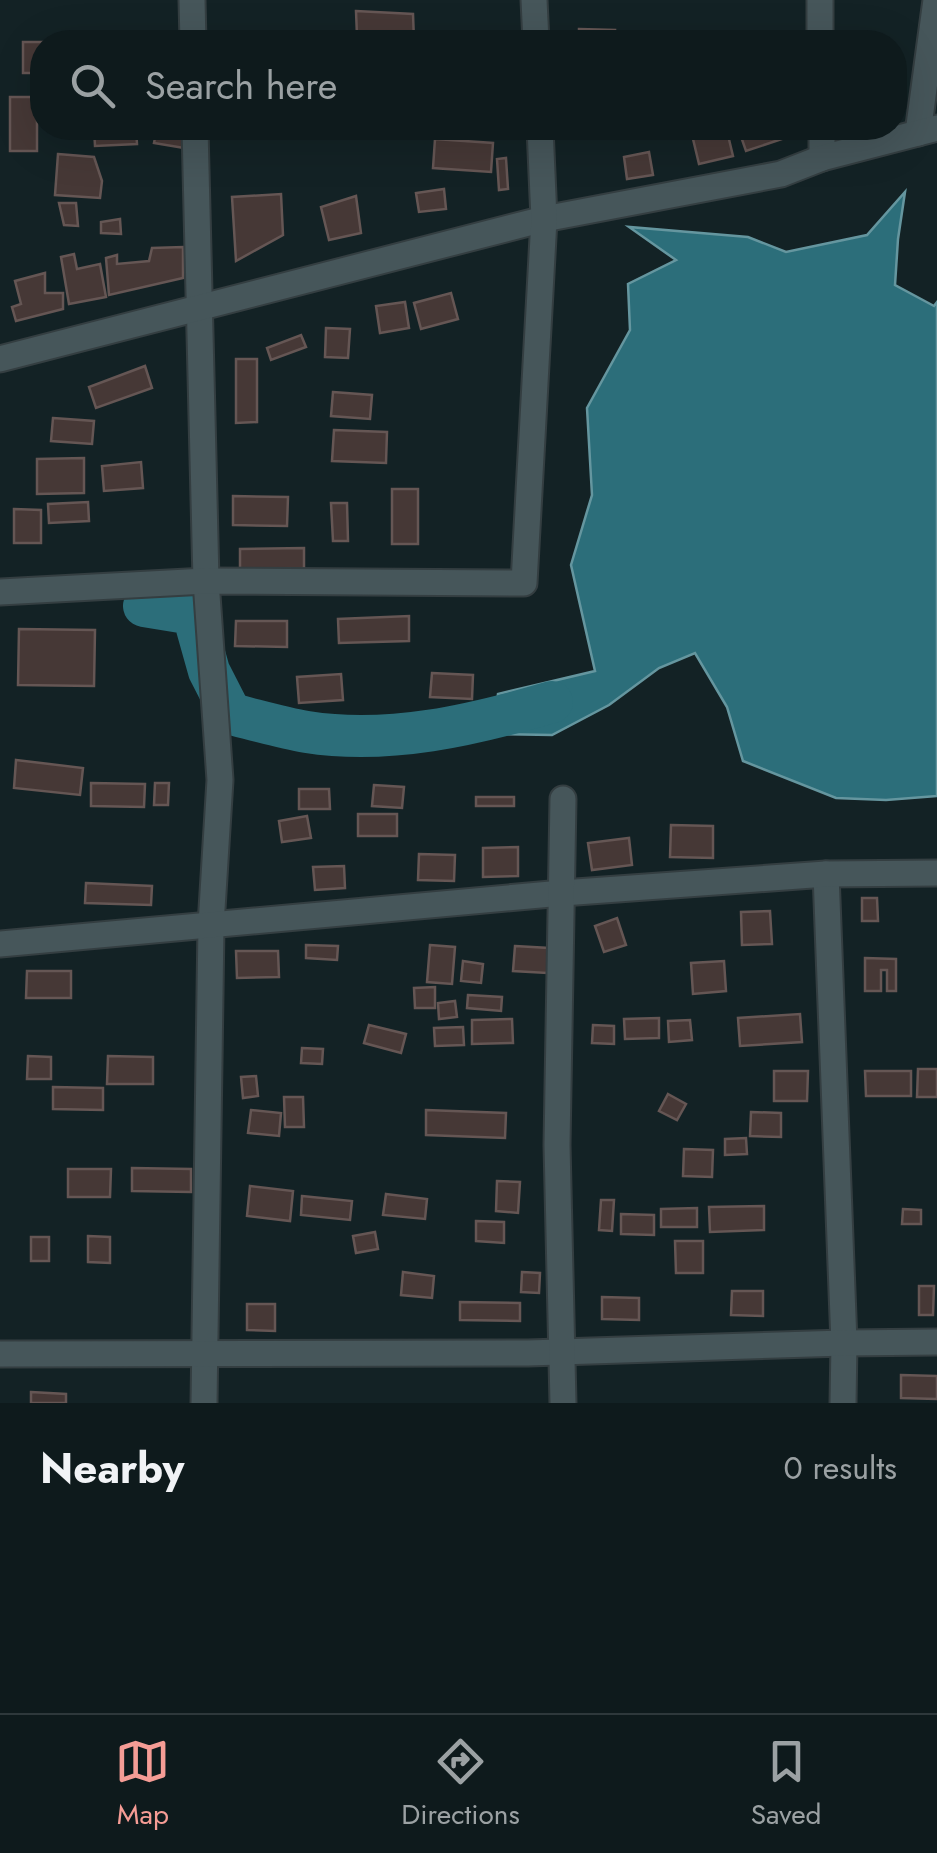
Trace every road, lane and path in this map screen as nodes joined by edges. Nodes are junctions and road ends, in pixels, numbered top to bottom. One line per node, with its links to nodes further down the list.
1 (192, 0): 5 (street)
2 (534, 0): 6 (street)
3 (820, 0): 7 (street)
4 (936, 0): 8 (street)
5 (193, 30)
6 (535, 30)
7 (820, 30)
8 (928, 131)
9 (194, 140): 15 (street)
10 (541, 140): 14 (street)
11 (822, 140): 13 (street)
12 (893, 140): 13 (street)
13 (822, 158): 14 (street)
14 (544, 219): 15 (street); 17 (street)
15 (199, 308): 16 (street); 17 (street)
16 (0, 359)
17 (206, 581): 18 (street); 23 (street)
18 (0, 592)
19 (564, 799): 22 (street)
20 (826, 874): 21 (street); 22 (street); 25 (street)
21 (937, 874)
22 (562, 893): 23 (street); 27 (street)
23 (210, 924): 24 (street); 29 (street)
24 (0, 944)
25 (844, 1342): 26 (street); 27 (street); 32 (street)
26 (937, 1342)
27 (562, 1352): 29 (street); 31 (street)
28 (0, 1354): 29 (street)
29 (204, 1354): 30 (street)
30 (204, 1403)
31 (562, 1403)
32 (844, 1403)

